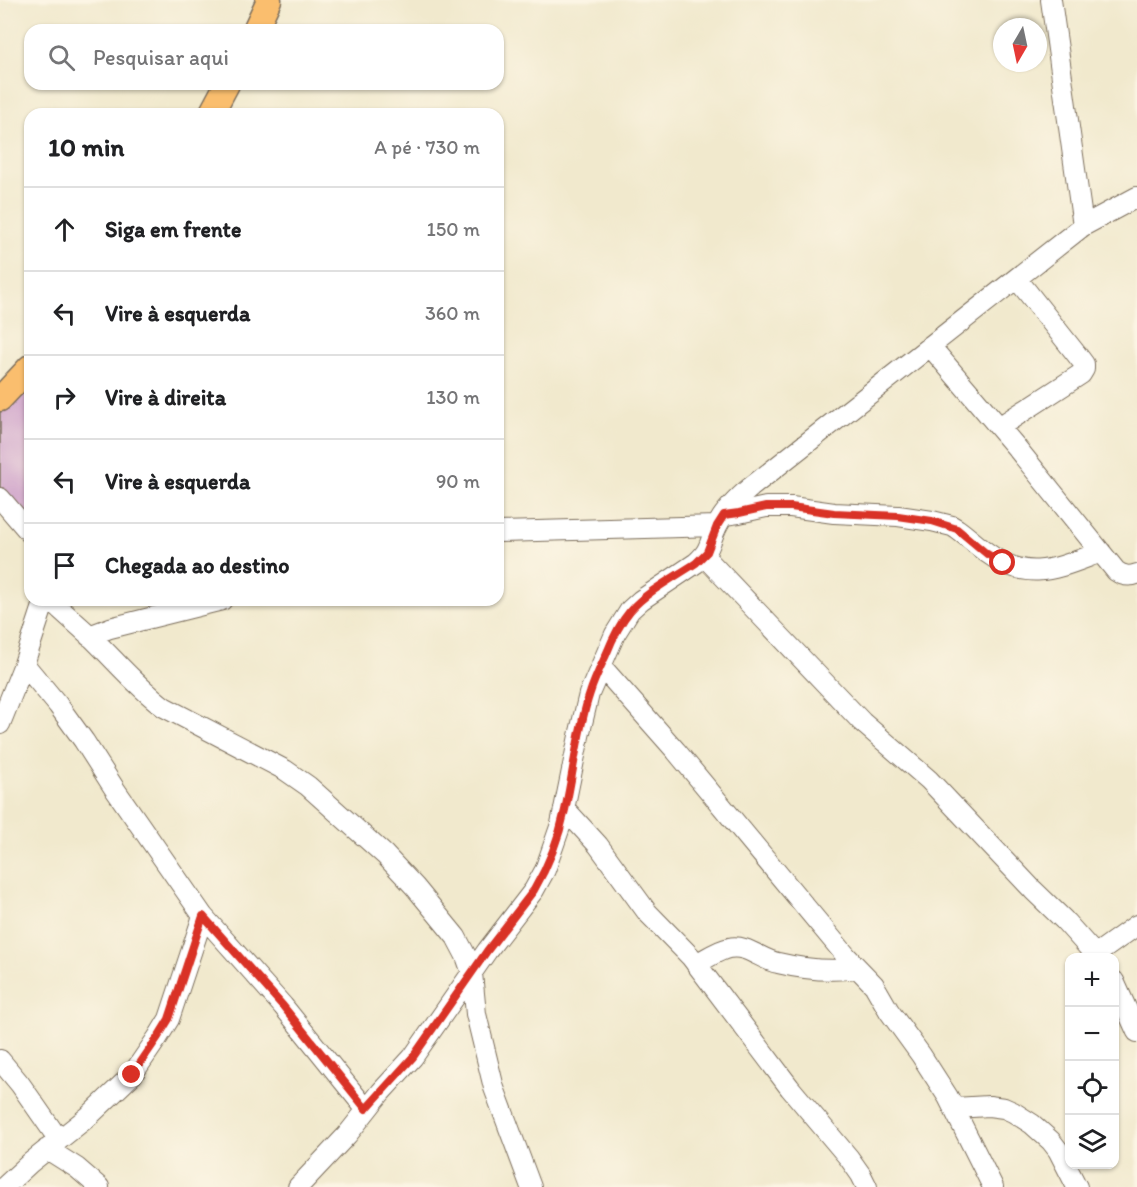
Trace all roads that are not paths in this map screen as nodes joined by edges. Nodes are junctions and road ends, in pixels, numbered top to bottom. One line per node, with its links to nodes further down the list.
1 (269, 0): 3 (main road)
2 (1050, 0): 9 (street)
3 (258, 24)
4 (226, 90): 6 (main road)
5 (229, 90): 7 (street)
6 (215, 108)
7 (224, 108)
8 (1137, 197): 9 (street)
9 (1083, 226): 10 (street)
10 (1017, 279): 11 (street); 14 (street)
11 (930, 346): 14 (street); 16 (street)
12 (24, 373): 13 (main road)
13 (0, 399)
14 (999, 427): 19 (street)
15 (0, 498): 17 (street)
16 (720, 520): 18 (street); 19 (street); 20 (street)
17 (24, 526)
18 (504, 532)
19 (1101, 552): 21 (street)
20 (704, 556): 27 (street); 32 (street)
21 (1137, 574)
22 (43, 606): 26 (street)
23 (56, 606): 25 (street)
24 (198, 606): 25 (street)
25 (89, 636): 36 (street)
26 (24, 664): 28 (street); 30 (street)
27 (601, 666): 29 (street); 35 (street)
28 (0, 724)
29 (566, 809): 34 (street); 36 (street)
30 (203, 916): 41 (street); 42 (street)
31 (1137, 925): 33 (street)
32 (1093, 953)
33 (1100, 953)
34 (696, 964): 35 (street); 47 (street)
35 (857, 968): 40 (street)
36 (472, 973): 41 (street); 46 (street)
37 (1119, 992): 38 (street)
38 (1137, 1032)
39 (0, 1060): 42 (street)
40 (954, 1108): 48 (street); 49 (street)
41 (366, 1109): 45 (street)
42 (53, 1145): 43 (street); 44 (street)
43 (4, 1187)
44 (99, 1187)
45 (298, 1187)
46 (531, 1187)
47 (867, 1187)
48 (993, 1187)
49 (1077, 1187)

